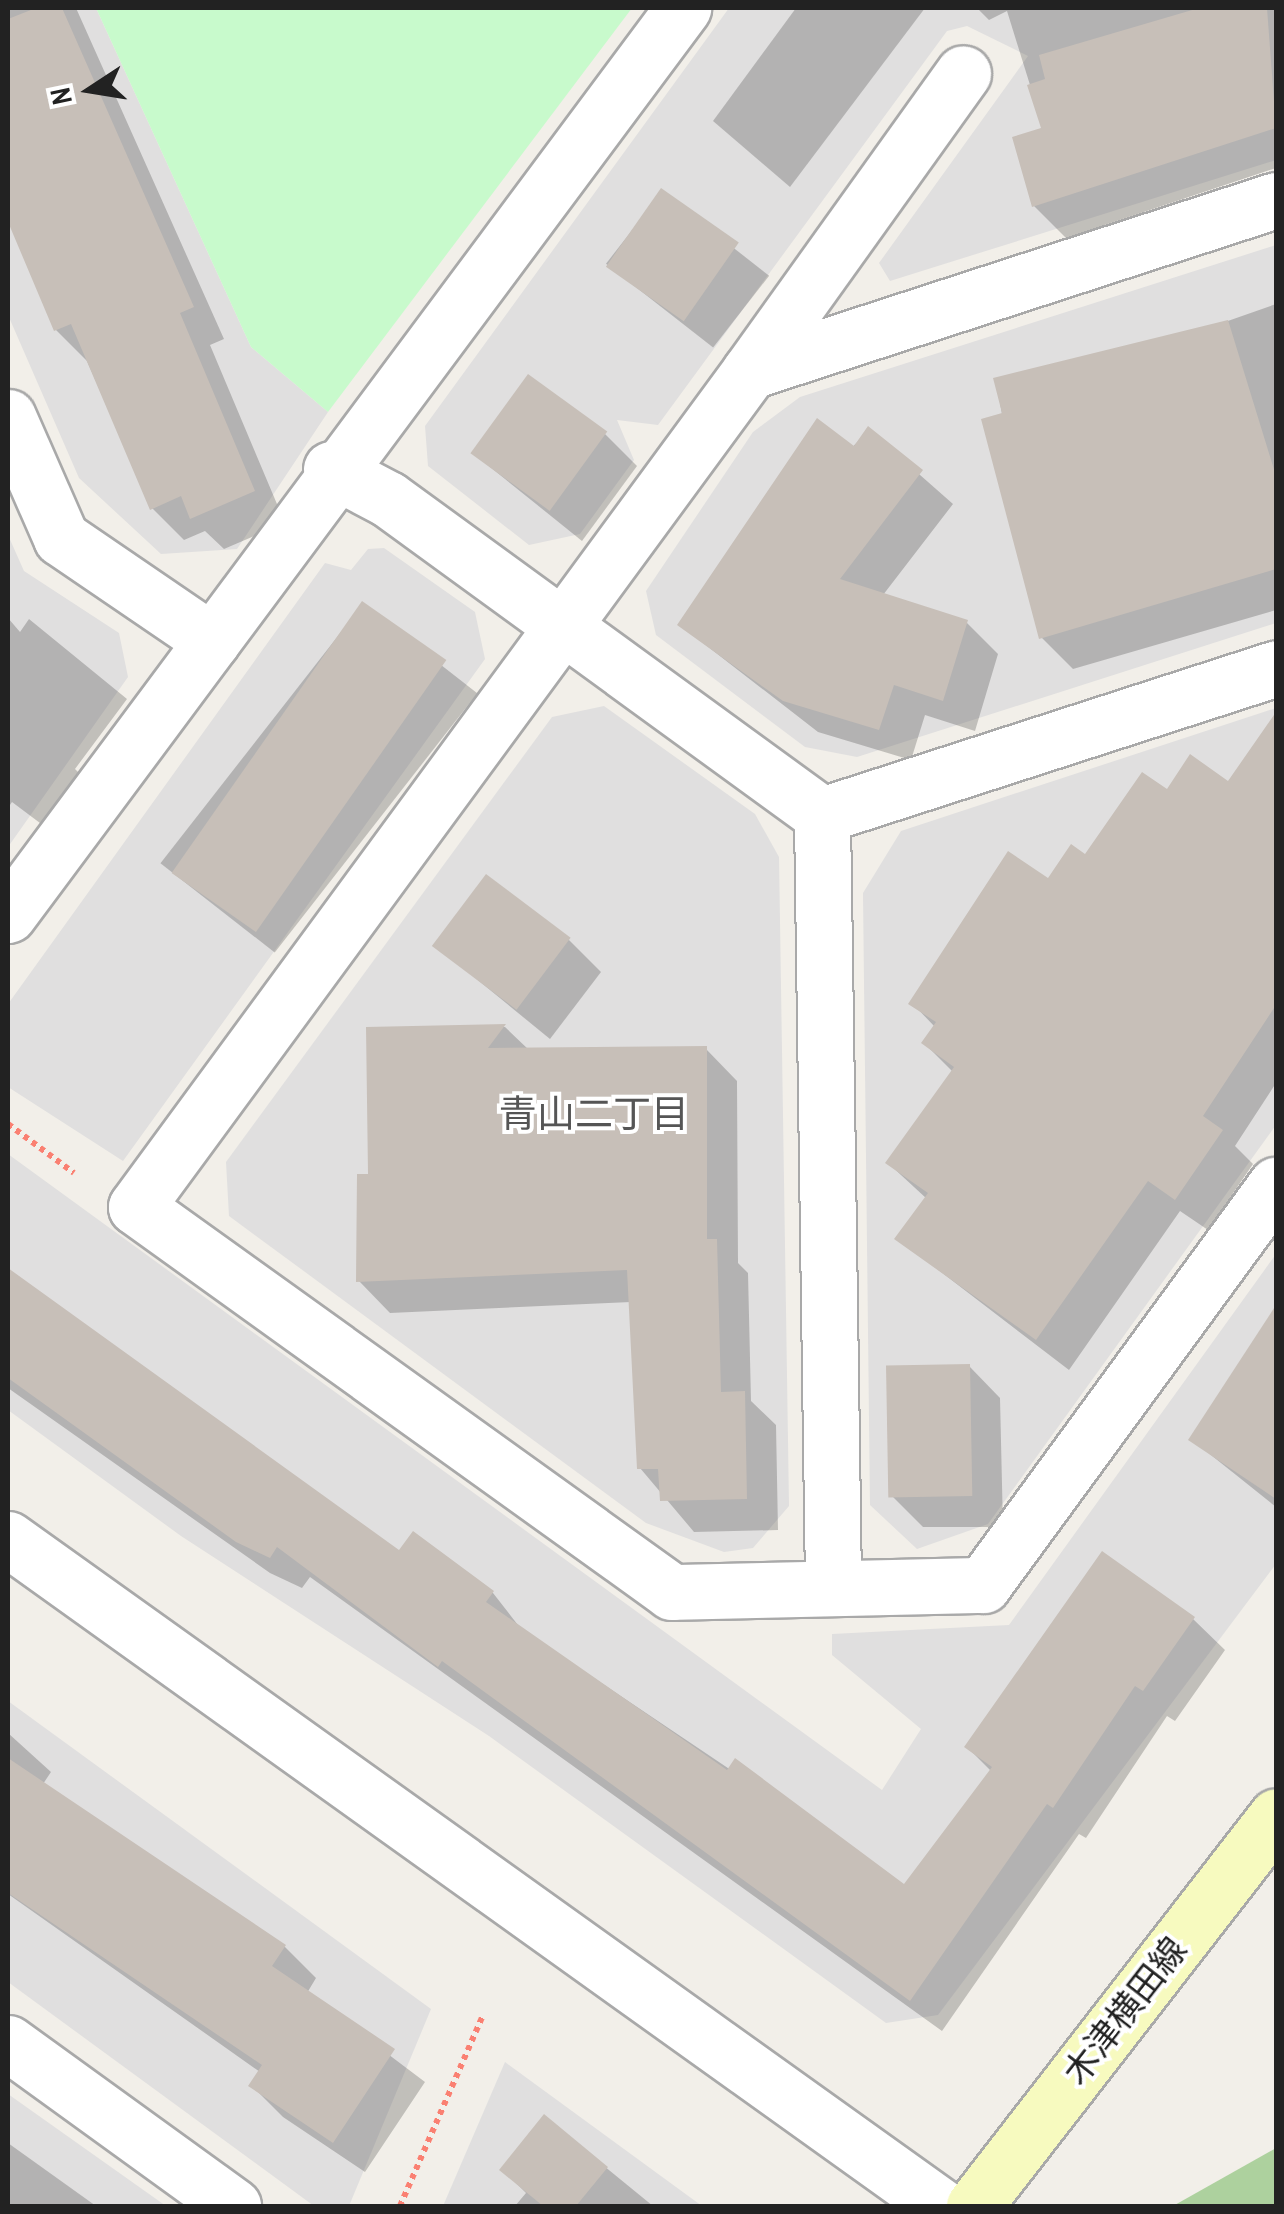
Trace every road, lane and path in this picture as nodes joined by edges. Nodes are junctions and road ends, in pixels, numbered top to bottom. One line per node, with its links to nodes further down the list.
1 (682, 8): 6 (street)
2 (963, 73): 4 (street)
3 (1276, 200): 4 (street)
4 (750, 371): 7 (street)
5 (8, 417): 8 (street)
6 (331, 469): 7 (street); 8 (street)
7 (560, 624): 10 (street); 14 (street)
8 (212, 641): 11 (street)
9 (1276, 668): 10 (street)
10 (822, 816): 16 (street)
11 (8, 915)
12 (8, 1124): 14 (path)
13 (1276, 1185): 16 (street)
14 (136, 1207): 16 (street)
15 (8, 1540): 22 (street)
16 (833, 1583)
17 (1276, 1816): 23 (main road, 木津横田線)
18 (482, 2018): 21 (path)
19 (8, 2043): 20 (street)
20 (233, 2206)
21 (400, 2206)
22 (940, 2206)
23 (974, 2206)

